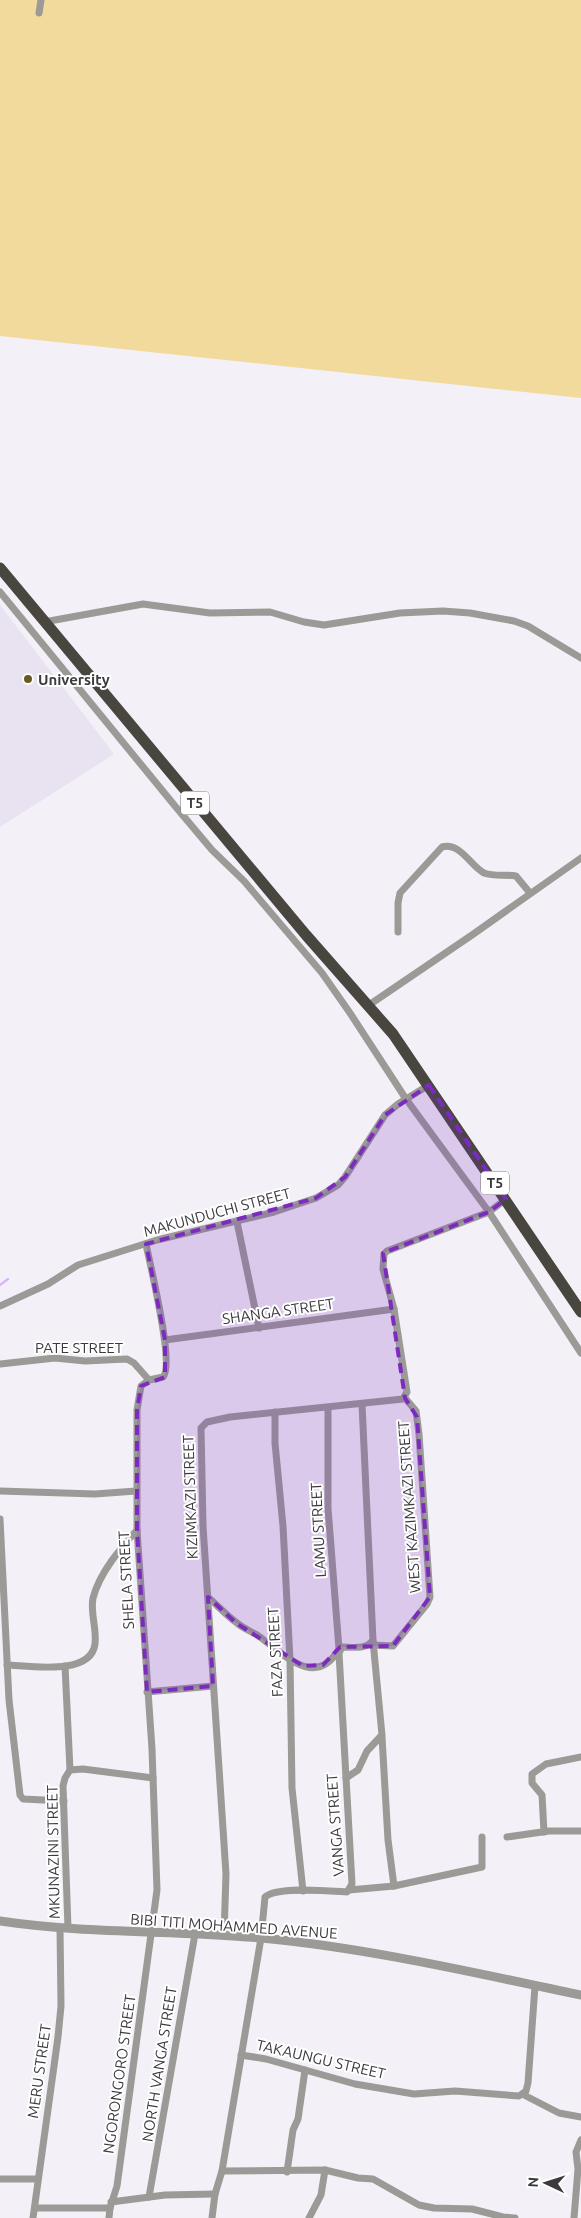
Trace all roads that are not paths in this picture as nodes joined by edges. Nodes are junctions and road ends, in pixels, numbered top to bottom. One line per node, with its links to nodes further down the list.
1 (42, 0): 2 (street)
2 (39, 13)
3 (0, 568): 5 (highway, T5)
4 (0, 592): 12 (street)
5 (44, 622): 6 (street); 10 (highway, T5)
6 (581, 658)
7 (581, 858): 8 (street)
8 (530, 893): 9 (street); 10 (street)
9 (398, 932)
10 (369, 1005): 11 (highway, T5)
11 (429, 1085): 12 (street, MAKUNDUCHI STREET); 13 (highway, T5)
12 (406, 1099): 14 (street); 15 (street, MAKUNDUCHI STREET)
13 (506, 1199): 14 (street); 19 (highway, T5)
14 (489, 1212): 18 (street); 22 (street)
15 (237, 1222): 16 (street, MAKUNDUCHI STREET); 20 (street)
16 (146, 1244): 17 (street, MAKUNDUCHI STREET); 21 (street, SHELA STREET)
17 (0, 1306)
18 (394, 1309): 20 (street, SHANGA STREET); 25 (street)
19 (581, 1312)
20 (259, 1328): 21 (street, SHANGA STREET)
21 (165, 1340): 24 (street, SHELA STREET)
22 (581, 1354)
23 (0, 1364): 24 (street, PATE STREET)
24 (149, 1380): 30 (street, SHELA STREET)
25 (405, 1398): 26 (street, KIZIMKAZI STREET); 34 (street, WEST KAZIMKAZI STREET)
26 (362, 1404): 27 (street, KIZIMKAZI STREET); 34 (street)
27 (328, 1408): 28 (street, KIZIMKAZI STREET); 35 (street, LAMU STREET)
28 (275, 1412): 33 (street, KIZIMKAZI STREET); 36 (street, FAZA STREET)
29 (0, 1491): 30 (street)
30 (136, 1491): 32 (street, SHELA STREET)
31 (0, 1519): 37 (street)
32 (137, 1530): 38 (street); 40 (street, SHELA STREET)
33 (208, 1597): 36 (street); 39 (street, KIZIMKAZI STREET)
34 (373, 1643): 35 (street); 41 (street)
35 (339, 1649): 36 (street); 45 (street, VANGA STREET)
36 (290, 1660): 53 (street, FAZA STREET)
37 (7, 1665): 38 (street); 46 (street)
38 (65, 1666): 43 (street)
39 (214, 1686): 40 (street); 58 (street, KIZIMKAZI STREET)
40 (147, 1692): 44 (street, SHELA STREET)
41 (382, 1737): 45 (street); 51 (street)
42 (581, 1757): 48 (street)
43 (70, 1770): 44 (street, MKUNAZINI STREET); 46 (street, MKUNAZINI STREET)
44 (153, 1778): 56 (street, SHELA STREET)
45 (346, 1778): 52 (street, VANGA STREET)
46 (64, 1801): 55 (street, MKUNAZINI STREET)
47 (581, 1831): 48 (street)
48 (544, 1832): 50 (street)
49 (482, 1837): 51 (street)
50 (507, 1837)
51 (394, 1886): 52 (street)
52 (350, 1890): 53 (street, VANGA STREET)
53 (303, 1891): 59 (street, VANGA STREET)
54 (0, 1921): 55 (street, BIBI TITI MOHAMMED AVENUE)
55 (64, 1928): 56 (street, BIBI TITI MOHAMMED AVENUE); 71 (street, MERU STREET)
56 (153, 1933): 57 (street, BIBI TITI MOHAMMED AVENUE); 74 (street, NGORONGORO STREET)
57 (195, 1934): 58 (street, BIBI TITI MOHAMMED AVENUE); 73 (street, NORTH VANGA STREET)
58 (224, 1936): 59 (street, BIBI TITI MOHAMMED AVENUE)
59 (260, 1938): 60 (street, BIBI TITI MOHAMMED AVENUE); 62 (street, VANGA STREET)
60 (535, 1986): 61 (street, BIBI TITI MOHAMMED AVENUE); 64 (street)
61 (581, 1995)
62 (241, 2055): 63 (street, TAKAUNGU STREET); 68 (street, VANGA STREET)
63 (305, 2070): 64 (street, TAKAUNGU STREET); 69 (street)
64 (524, 2095): 65 (street)
65 (581, 2118)
66 (581, 2140): 84 (street)
67 (325, 2170): 69 (street); 76 (street); 80 (street)
68 (222, 2171): 69 (street); 72 (street, VANGA STREET)
69 (288, 2172)
70 (0, 2179): 71 (street)
71 (38, 2179): 75 (street, MERU STREET)
72 (215, 2194): 73 (street); 79 (street, VANGA STREET)
73 (149, 2197): 74 (street)
74 (111, 2205): 75 (street); 78 (street, NGORONGORO STREET)
75 (35, 2208): 77 (street, MERU STREET)
76 (472, 2209): 81 (street); 82 (street)
77 (34, 2218)
78 (109, 2218)
79 (212, 2218)
80 (309, 2218)
81 (468, 2218)
82 (503, 2218): 83 (street)
83 (514, 2218)
84 (574, 2218)

